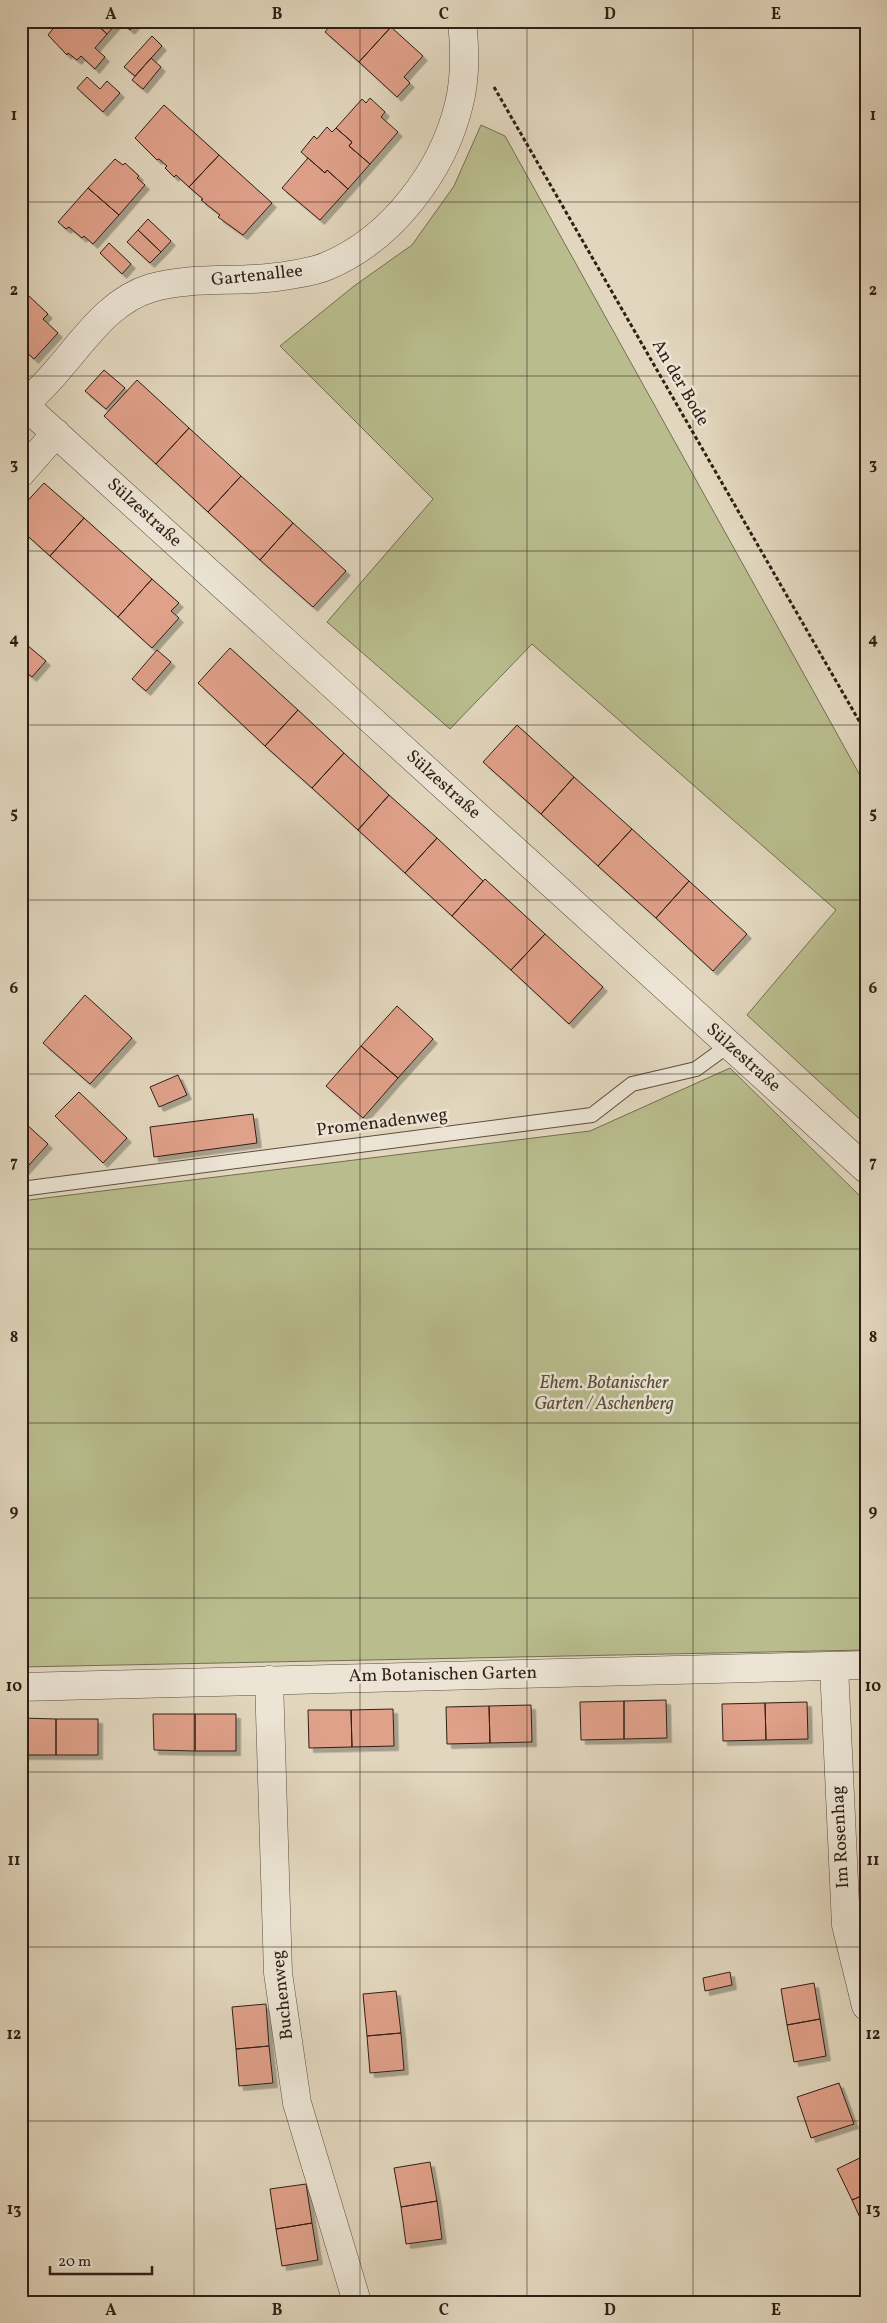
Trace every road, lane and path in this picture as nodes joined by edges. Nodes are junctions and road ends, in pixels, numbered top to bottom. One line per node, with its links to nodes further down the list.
1 (462, 21): 2 (street, Gartenallee)
2 (465, 50): 3 (street, Gartenallee); 6 (path, An der Bode)
3 (23, 403): 4 (street, Sülzestraße)
4 (56, 433): 5 (street); 7 (street, Sülzestraße)
5 (21, 473)
6 (866, 733)
7 (729, 1045): 8 (street, Sülzestraße); 9 (lane, Promenadenweg)
8 (866, 1169)
9 (21, 1189)
10 (866, 1665): 11 (street, Am Botanischen Garten)
11 (834, 1666): 12 (street, Am Botanischen Garten); 14 (street, Im Rosenhag)
12 (269, 1680): 13 (street, Am Botanischen Garten); 15 (street, Buchenweg)
13 (21, 1687)
14 (866, 2006)
15 (357, 2302)

